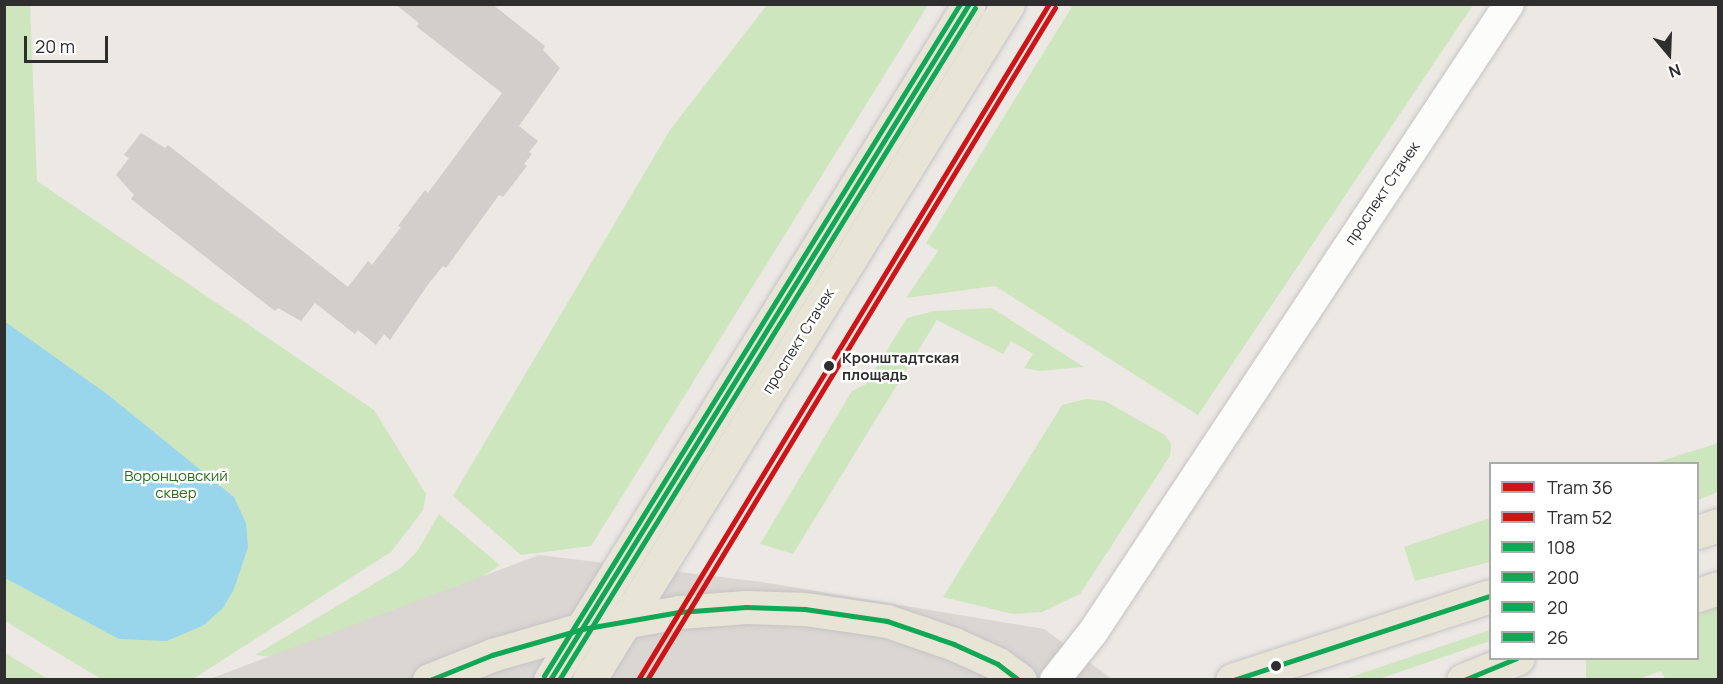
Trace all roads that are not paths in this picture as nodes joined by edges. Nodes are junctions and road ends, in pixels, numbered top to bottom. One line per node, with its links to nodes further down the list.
1 (969, 4): 10 (main road)
2 (1008, 4): 9 (main road, проспект Стачек)
3 (1509, 4): 16 (street, проспект Стачек)
4 (1719, 525): 5 (main road)
5 (1699, 532)
6 (1719, 588): 7 (main road)
7 (1699, 595)
8 (1489, 597): 17 (main road)
9 (626, 621): 10 (main road); 14 (main road, проспект Стачек); 15 (main road)
10 (582, 629): 12 (main road); 13 (main road)
11 (1513, 660): 18 (main road)
12 (429, 680)
13 (550, 680)
14 (589, 680)
15 (1020, 680)
16 (1055, 680)
17 (1232, 680)
18 (1463, 680)

